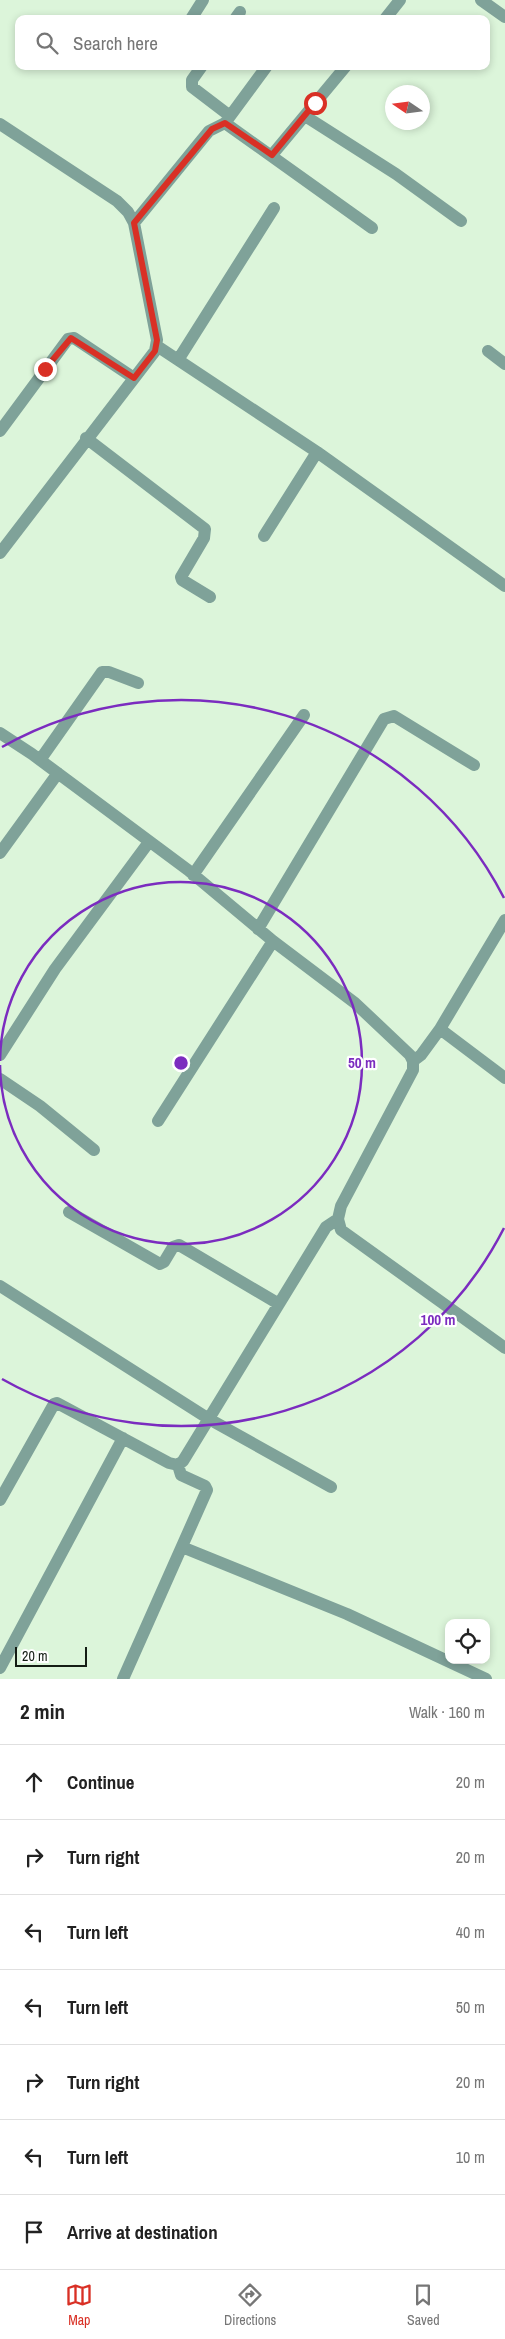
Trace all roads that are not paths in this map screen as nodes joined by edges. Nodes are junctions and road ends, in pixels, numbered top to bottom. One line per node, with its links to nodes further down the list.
1 (203, 0): 4 (street)
2 (400, 0): 5 (street)
3 (481, 0): 6 (street)
4 (194, 15)
5 (388, 15)
6 (505, 17)
7 (199, 70): 11 (street)
8 (265, 70): 11 (street)
9 (343, 70): 10 (street)
10 (305, 116): 13 (street); 15 (street)
11 (228, 120): 13 (street); 16 (street)
12 (0, 124): 16 (street)
13 (272, 155): 17 (street)
14 (274, 208): 20 (street)
15 (461, 221)
16 (134, 223): 18 (street)
17 (372, 228)
18 (157, 346): 20 (street); 22 (street)
19 (488, 351): 21 (street)
20 (178, 360): 25 (street)
21 (505, 364)
22 (134, 378): 23 (street); 24 (street)
23 (0, 431)
24 (86, 438): 27 (street); 29 (street)
25 (317, 452): 26 (street); 28 (street)
26 (264, 536)
27 (0, 553)
28 (505, 586)
29 (210, 597)
30 (138, 683): 33 (street)
31 (304, 715): 38 (street)
32 (0, 733): 33 (street)
33 (40, 760): 35 (street)
34 (474, 765): 40 (street)
35 (58, 774): 36 (street); 37 (street)
36 (149, 842): 38 (street); 43 (street)
37 (0, 853)
38 (193, 875): 40 (street)
39 (505, 920): 42 (street)
40 (258, 929): 41 (street)
41 (273, 941): 44 (street); 47 (street)
42 (440, 1029): 44 (street); 45 (street)
43 (0, 1055)
44 (413, 1062): 50 (street)
45 (505, 1078)
46 (0, 1079): 48 (street)
47 (158, 1121)
48 (94, 1150)
49 (69, 1212): 52 (street)
50 (338, 1219): 52 (street); 53 (street)
51 (0, 1286): 54 (street)
52 (279, 1304): 54 (street)
53 (505, 1348)
54 (209, 1418): 56 (street); 57 (street)
55 (123, 1438): 56 (street); 58 (street); 60 (street)
56 (178, 1465): 59 (street)
57 (331, 1487)
58 (0, 1500)
59 (182, 1547): 61 (street); 62 (street)
60 (0, 1668)
61 (123, 1679)
62 (486, 1679)

